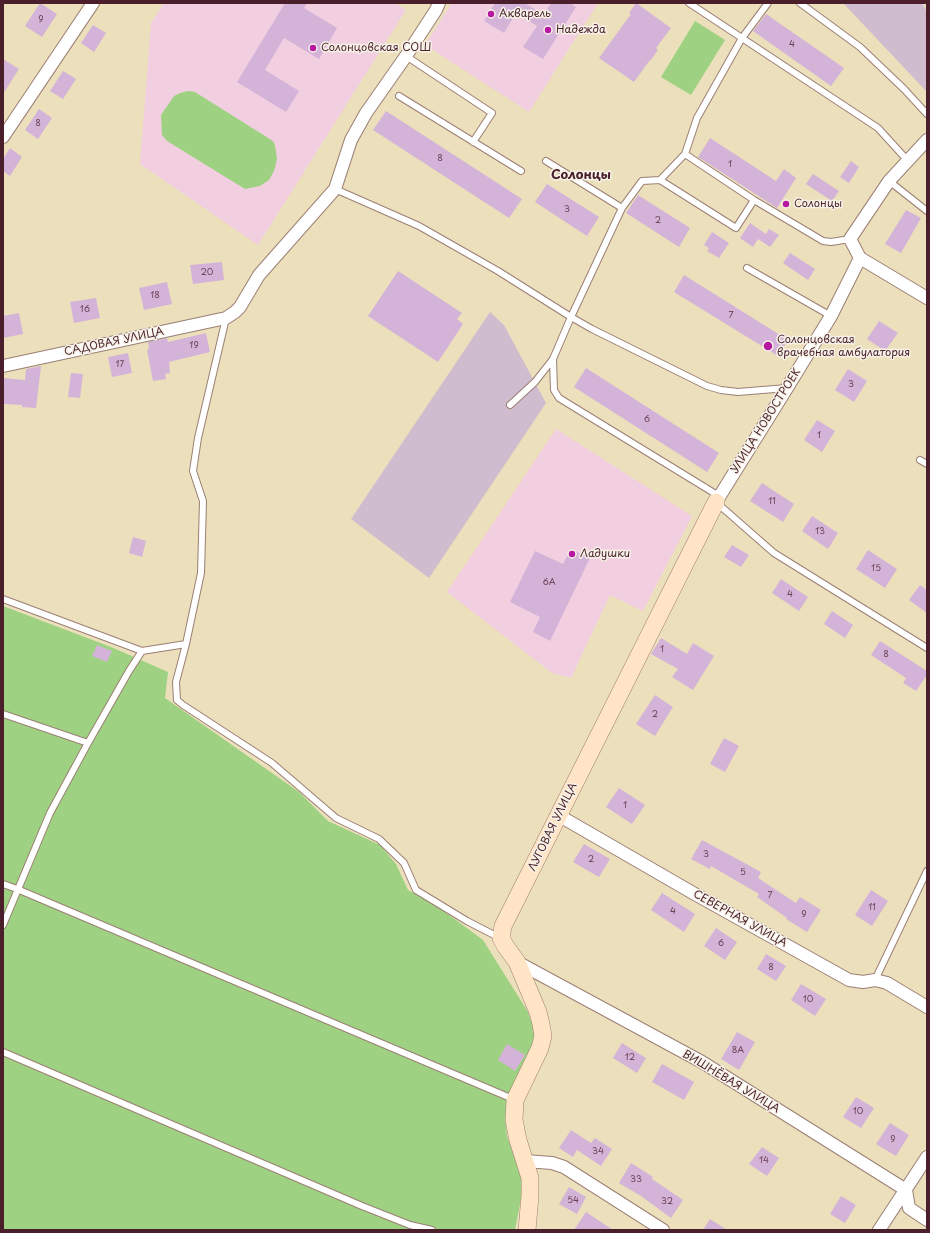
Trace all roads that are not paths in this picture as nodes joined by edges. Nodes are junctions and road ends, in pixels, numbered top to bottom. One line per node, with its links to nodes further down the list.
1 (93, 3): 10 (street)
2 (439, 3): 7 (street)
3 (689, 3): 6 (lane)
4 (768, 3): 6 (lane)
5 (800, 3): 9 (lane)
6 (742, 38): 13 (lane); 15 (lane)
7 (406, 56): 12 (lane); 19 (street)
8 (399, 96): 12 (lane)
9 (927, 114)
10 (3, 137)
11 (927, 140): 15 (street)
12 (473, 142): 16 (lane)
13 (685, 154): 17 (lane); 20 (lane)
14 (546, 161): 21 (lane)
15 (908, 161): 18 (street)
16 (521, 171)
17 (660, 180): 20 (lane); 21 (lane)
18 (889, 181): 22 (lane); 23 (street)
19 (335, 189): 28 (lane); 29 (street)
20 (754, 200): 23 (lane)
21 (622, 208): 28 (lane)
22 (927, 211)
23 (850, 240): 24 (street)
24 (860, 258): 26 (street); 27 (street, УЛИЦА НОВОСТРОЕК)
25 (747, 268): 27 (lane)
26 (927, 298)
27 (831, 316): 32 (street, УЛИЦА НОВОСТРОЕК)
28 (571, 317): 30 (lane); 32 (lane)
29 (226, 318): 31 (street, САДОВАЯ УЛИЦА); 38 (lane)
30 (553, 359): 33 (lane); 36 (lane)
31 (3, 366)
32 (787, 388): 36 (street, УЛИЦА НОВОСТРОЕК)
33 (510, 405)
34 (920, 460): 35 (lane)
35 (927, 464)
36 (718, 499): 39 (lane); 43 (street, ЛУГОВАЯ УЛИЦА)
37 (3, 599): 40 (lane)
38 (186, 644): 40 (lane); 48 (lane)
39 (927, 648)
40 (142, 651): 42 (lane)
41 (3, 714): 42 (lane)
42 (88, 743): 46 (lane)
43 (558, 815): 48 (street, ЛУГОВАЯ УЛИЦА); 50 (street, СЕВЕРНАЯ УЛИЦА)
44 (927, 871): 50 (lane)
45 (3, 884): 46 (lane)
46 (18, 889): 47 (lane); 53 (lane)
47 (3, 925)
48 (501, 938): 49 (street)
49 (517, 962): 53 (street); 56 (street, ВИШНЁВАЯ УЛИЦА)
50 (875, 980): 51 (street, СЕВЕРНАЯ УЛИЦА)
51 (927, 1007)
52 (3, 1052): 58 (lane)
53 (515, 1100): 55 (street)
54 (927, 1158): 56 (street)
55 (525, 1161): 59 (street); 60 (street)
56 (906, 1190): 57 (street); 61 (street)
57 (927, 1220)
58 (432, 1230)
59 (527, 1230)
60 (663, 1230)
61 (879, 1230)

